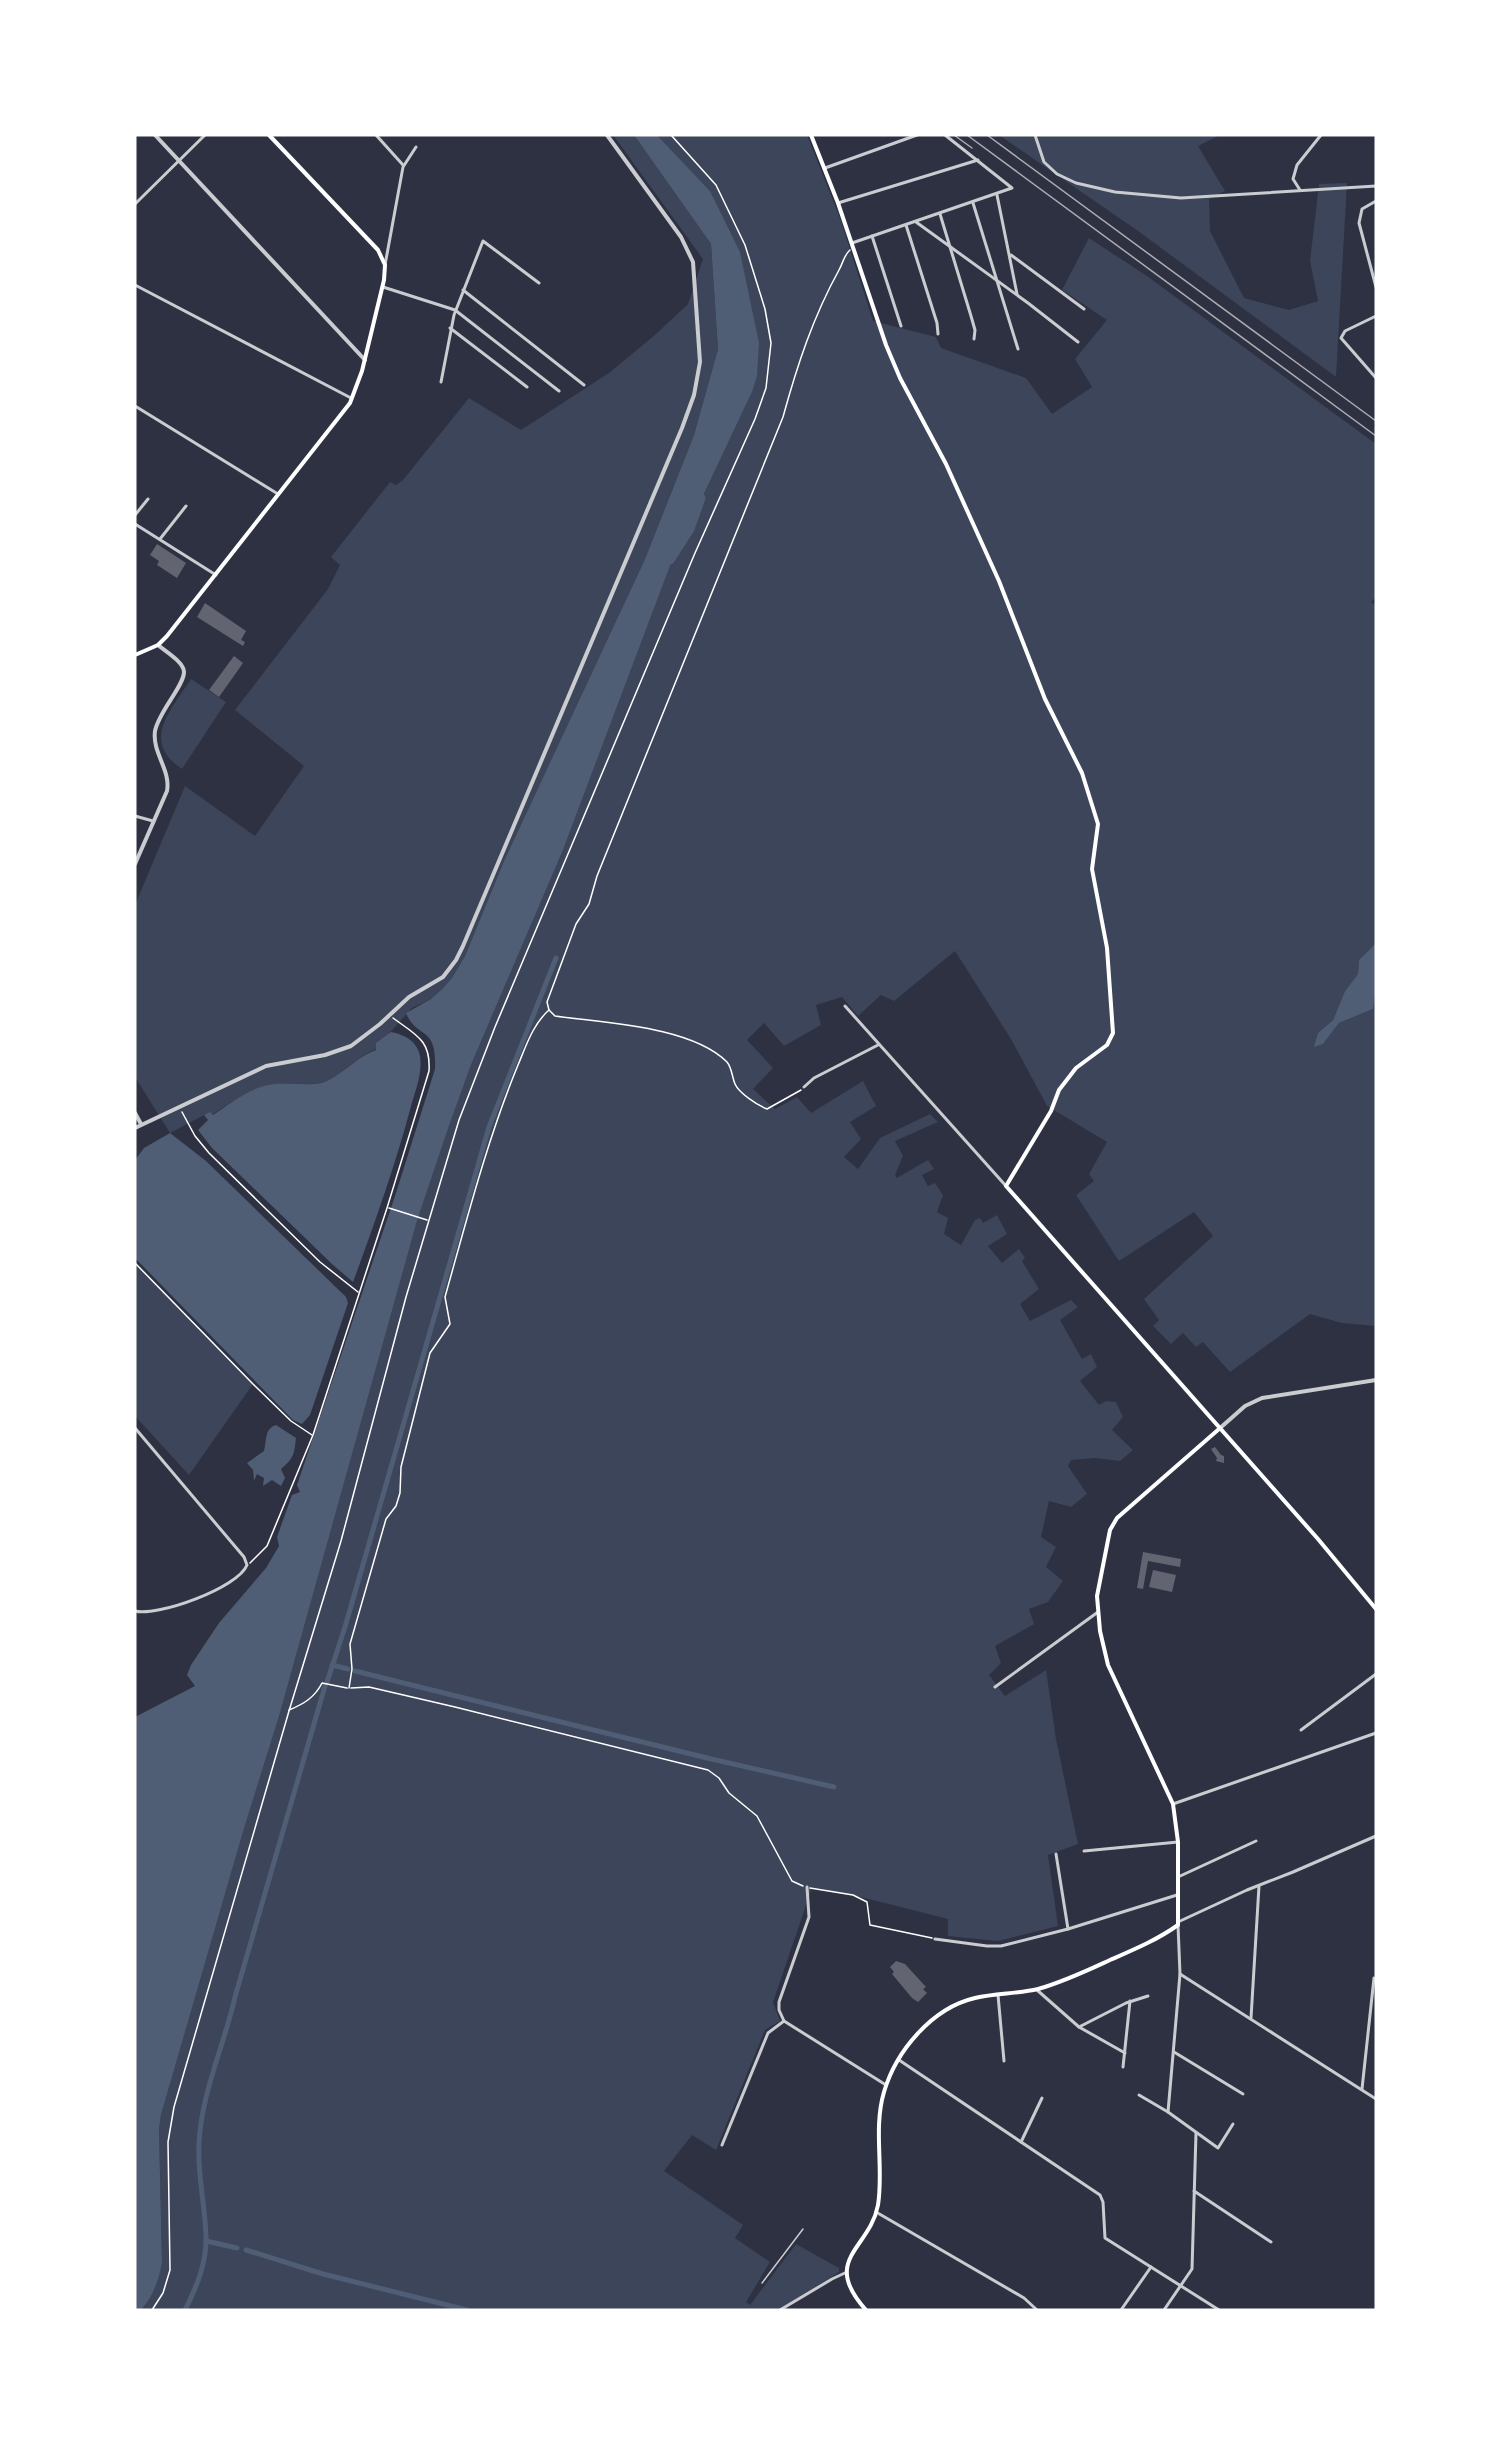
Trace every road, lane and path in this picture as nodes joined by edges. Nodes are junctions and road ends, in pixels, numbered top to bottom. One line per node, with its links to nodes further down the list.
1 (155, 135): 13 (street)
2 (205, 135): 13 (street)
3 (268, 135): 31 (main road)
4 (376, 135): 15 (street)
5 (607, 135): 70 (street)
6 (671, 135): 79 (path)
7 (811, 135): 16 (main road)
8 (917, 135): 16 (street)
9 (945, 135): 14 (street)
10 (1035, 135): 18 (street)
11 (1321, 135): 18 (street)
12 (416, 147): 15 (street)
13 (179, 159): 23 (street); 48 (street)
14 (978, 160): 19 (street); 21 (street)
15 (403, 167): 31 (street)
16 (825, 168): 21 (main road)
17 (1376, 186): 18 (street)
18 (1300, 190)
19 (997, 195): 22 (street); 30 (street)
20 (1376, 201): 36 (street)
21 (838, 203): 28 (main road)
22 (973, 203): 24 (street); 32 (street)
23 (135, 204)
24 (940, 214): 25 (street); 29 (street)
25 (916, 222): 26 (street); 29 (street)
26 (906, 225): 27 (street); 44 (street)
27 (872, 236): 28 (street); 42 (street)
28 (852, 245): 69 (path); 77 (main road)
29 (948, 245): 32 (street); 45 (street)
30 (1011, 255): 38 (street); 39 (street)
31 (385, 265): 35 (main road)
32 (997, 282): 38 (street); 47 (street)
33 (539, 283): 37 (street)
34 (135, 285): 54 (street)
35 (383, 286): 40 (street); 48 (main road)
36 (1376, 287)
37 (463, 290): 40 (street); 51 (street)
38 (1017, 294): 46 (street)
39 (1084, 309)
40 (455, 310): 43 (street); 53 (street)
41 (1376, 315): 49 (street)
42 (901, 326)
43 (450, 328): 50 (street); 52 (street)
44 (938, 334)
45 (974, 339)
46 (1078, 342)
47 (1018, 349)
48 (365, 360): 54 (main road)
49 (1376, 378)
50 (441, 382)
51 (584, 385)
52 (527, 387)
53 (560, 391)
54 (352, 399): 56 (main road)
55 (135, 406): 56 (street)
56 (278, 494): 62 (main road)
57 (148, 499): 59 (street)
58 (186, 506): 61 (street)
59 (135, 515)
60 (135, 524): 61 (street)
61 (160, 540): 62 (street)
62 (216, 575): 63 (main road)
63 (158, 645): 64 (main road); 66 (street)
64 (135, 655)
65 (135, 816): 66 (street)
66 (154, 821): 67 (street)
67 (135, 864)
68 (845, 1006): 71 (street)
69 (549, 1010): 72 (path); 92 (path)
70 (390, 1016): 73 (street); 78 (path)
71 (878, 1045): 72 (street); 77 (street)
72 (804, 1087)
73 (179, 1106): 75 (street); 81 (path)
74 (135, 1113): 75 (street)
75 (141, 1124): 76 (street)
76 (135, 1128)
77 (1006, 1186): 84 (main road)
78 (387, 1208): 79 (path); 81 (path)
79 (428, 1220): 93 (path)
80 (135, 1263): 85 (path)
81 (358, 1293): 85 (path)
82 (1376, 1380): 84 (street)
83 (135, 1428): 86 (street)
84 (1219, 1429): 87 (main road); 89 (main road)
85 (313, 1435): 86 (path)
86 (247, 1565): 88 (street)
87 (1376, 1609)
88 (135, 1611)
89 (1098, 1612): 91 (street); 96 (main road)
90 (1376, 1674): 94 (street)
91 (995, 1687)
92 (349, 1688): 93 (path); 104 (path)
93 (289, 1711): 143 (path)
94 (1301, 1730)
95 (1376, 1733): 96 (street)
96 (1173, 1804): 98 (main road)
97 (1376, 1836): 103 (street)
98 (1178, 1842): 100 (street); 102 (main road)
99 (1256, 1842): 102 (street)
100 (1084, 1851)
101 (1056, 1854): 107 (street)
102 (1177, 1877): 105 (main road)
103 (1259, 1886): 106 (street); 115 (street)
104 (807, 1887): 108 (path); 116 (street)
105 (1178, 1894): 106 (main road); 107 (street)
106 (1178, 1924): 109 (street); 111 (main road)
107 (1068, 1929): 108 (street)
108 (935, 1939)
109 (1180, 1974): 115 (street); 118 (street)
110 (1374, 1978): 124 (street)
111 (1036, 1989): 112 (main road); 117 (street)
112 (998, 1995): 120 (main road); 121 (street)
113 (1148, 1996): 114 (street)
114 (1130, 2001): 117 (street); 119 (street)
115 (1251, 2018): 124 (street)
116 (784, 2021): 123 (street); 133 (street)
117 (1079, 2027): 119 (street)
118 (1174, 2052): 125 (street); 129 (street)
119 (1125, 2053): 122 (street)
120 (898, 2060): 123 (main road); 132 (street)
121 (1004, 2061)
122 (1123, 2067)
123 (886, 2085): 135 (main road)
124 (1362, 2089): 128 (street)
125 (1243, 2094)
126 (1139, 2095): 129 (street)
127 (1042, 2098): 132 (street)
128 (1376, 2099)
129 (1168, 2112): 131 (street)
130 (1233, 2124): 131 (street)
131 (1196, 2133): 134 (street)
132 (1021, 2142): 138 (street)
133 (722, 2145)
134 (1194, 2191): 137 (street); 141 (street)
135 (876, 2212): 139 (main road); 146 (street)
136 (803, 2229): 140 (lane)
137 (1271, 2242)
138 (1151, 2266): 141 (street); 147 (street)
139 (847, 2272): 144 (street); 145 (main road)
140 (762, 2283)
141 (1182, 2286): 142 (street); 148 (street)
142 (1213, 2309): 149 (street)
143 (152, 2310)
144 (780, 2310)
145 (866, 2310)
146 (1037, 2310)
147 (1121, 2310)
148 (1164, 2310)
149 (1219, 2310)

